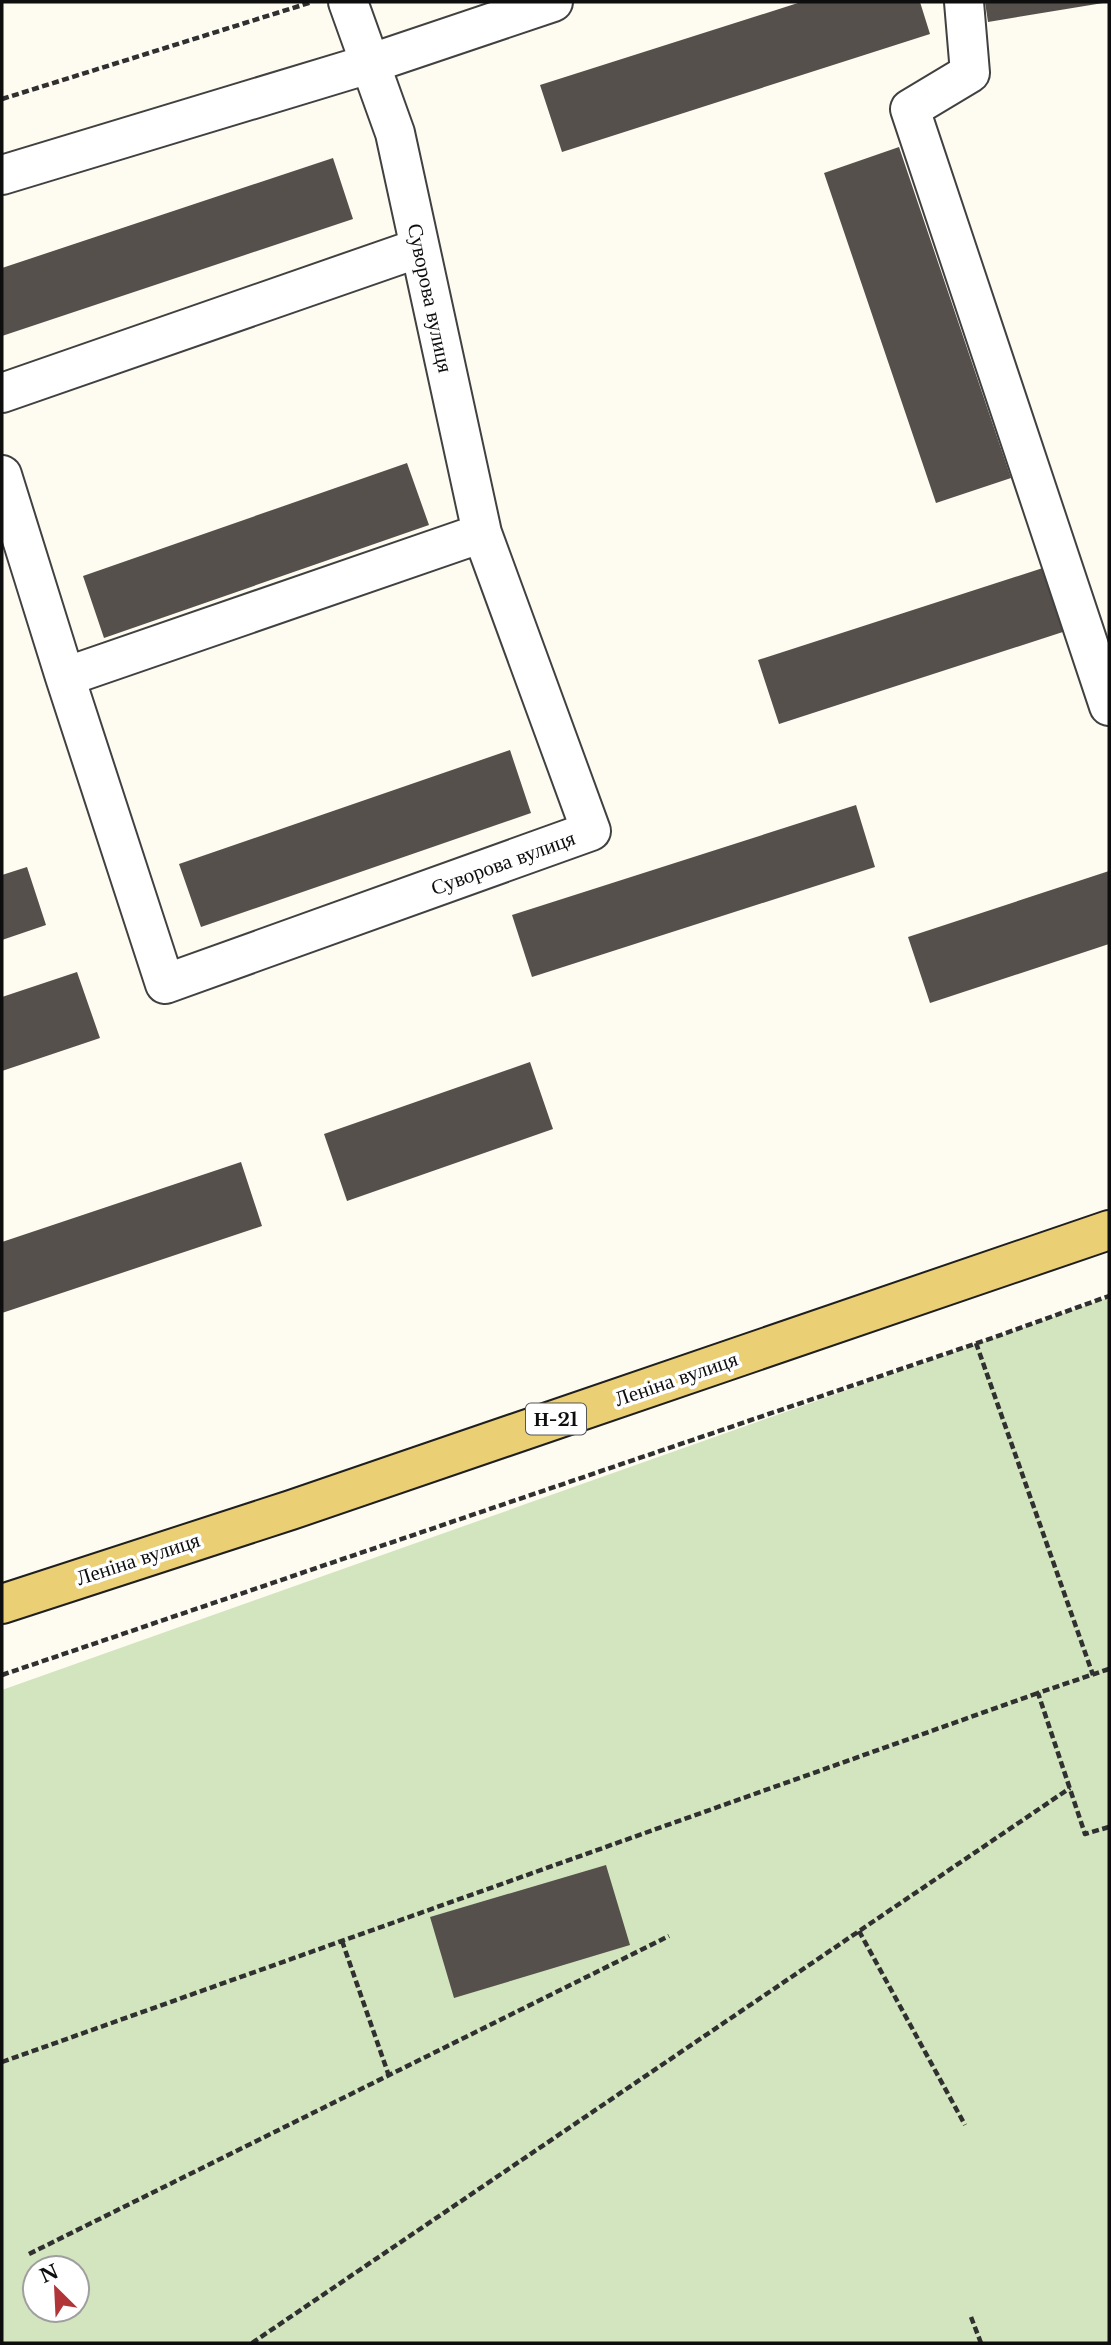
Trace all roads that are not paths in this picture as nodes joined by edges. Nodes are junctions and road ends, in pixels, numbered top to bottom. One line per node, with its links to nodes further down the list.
1 (348, 2): 4 (street, Суворова вулиця)
2 (553, 2): 4 (street)
3 (964, 2): 11 (street)
4 (369, 64): 5 (street); 6 (street, Суворова вулиця)
5 (2, 175)
6 (419, 248): 7 (street); 9 (street, Суворова вулиця)
7 (2, 393)
8 (2, 475): 10 (street, Суворова вулиця)
9 (482, 533): 10 (street); 10 (street, Суворова вулиця)
10 (65, 677)
11 (1109, 706)
12 (1109, 1230): 13 (main road, Леніна вулиця / Н-21)
13 (2, 1604)

